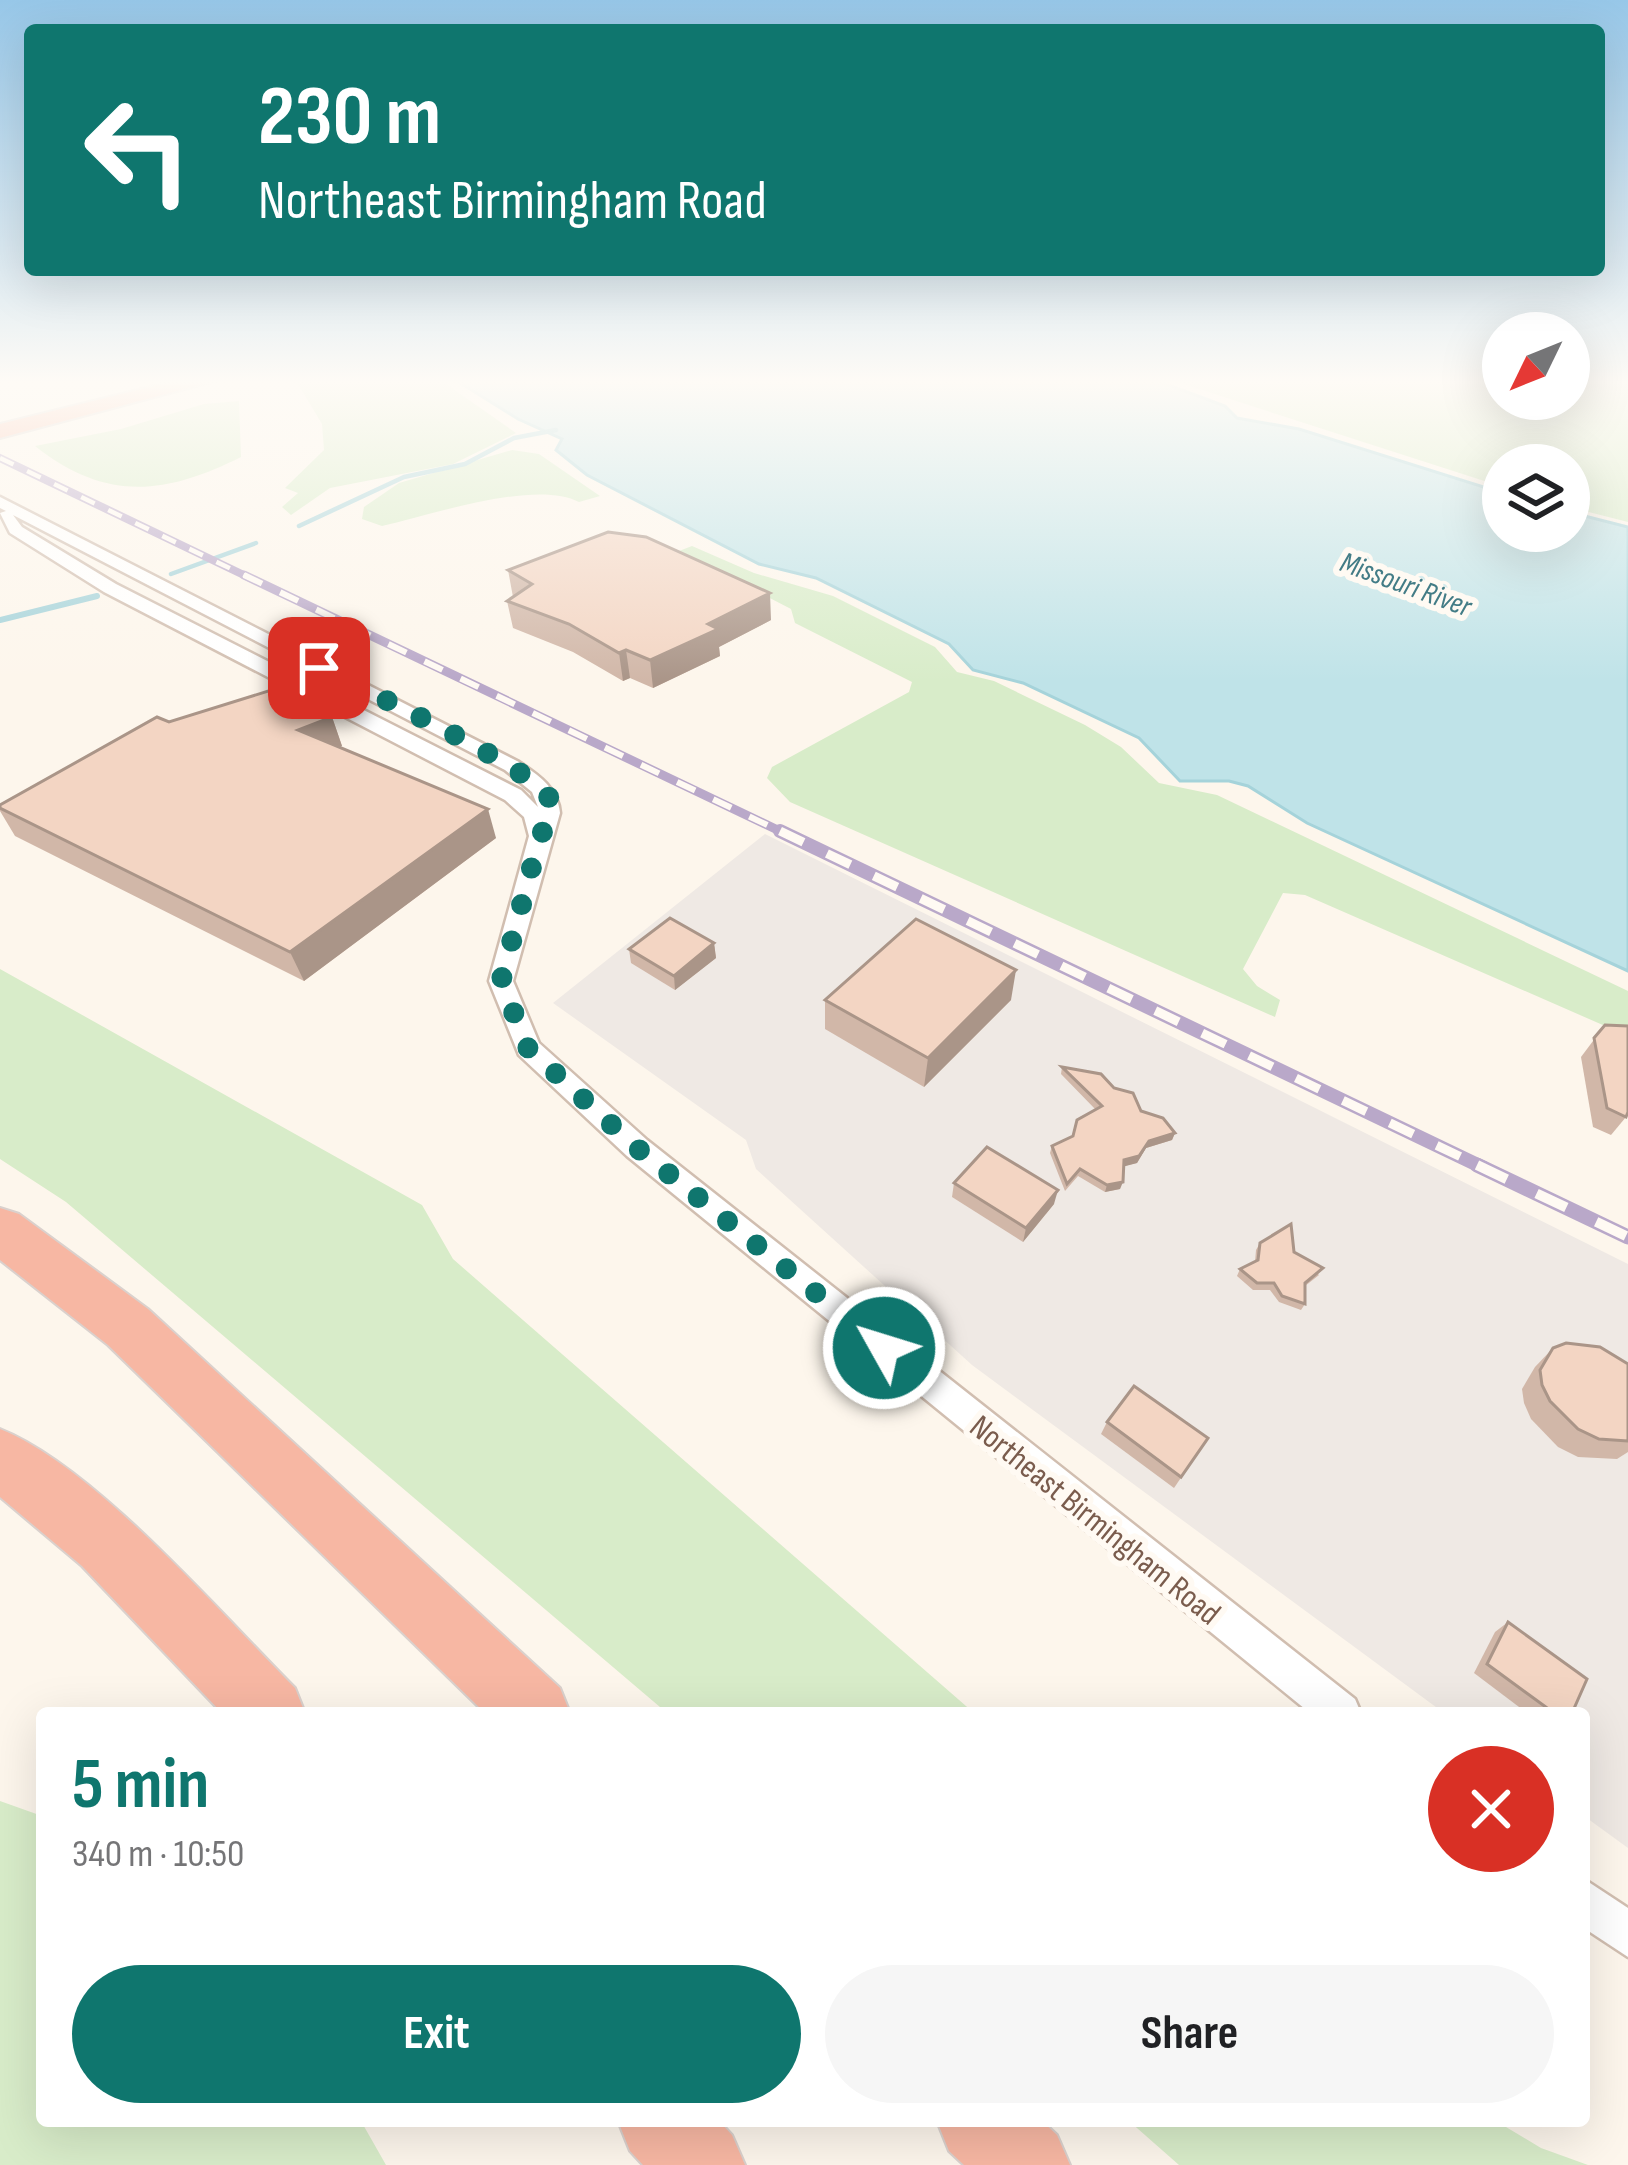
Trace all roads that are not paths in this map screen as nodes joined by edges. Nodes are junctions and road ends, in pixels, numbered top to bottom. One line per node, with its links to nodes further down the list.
1 (0, 505): 6 (street, Northeast Birmingham Road)
2 (0, 1230): 5 (highway)
3 (0, 1458): 4 (highway)
4 (264, 1707)
5 (530, 1707)
6 (1335, 1707)
7 (1590, 1905): 8 (street)
8 (1628, 1934)
9 (666, 2127): 11 (highway)
10 (986, 2127): 12 (highway)
11 (702, 2165)
12 (1027, 2165)

